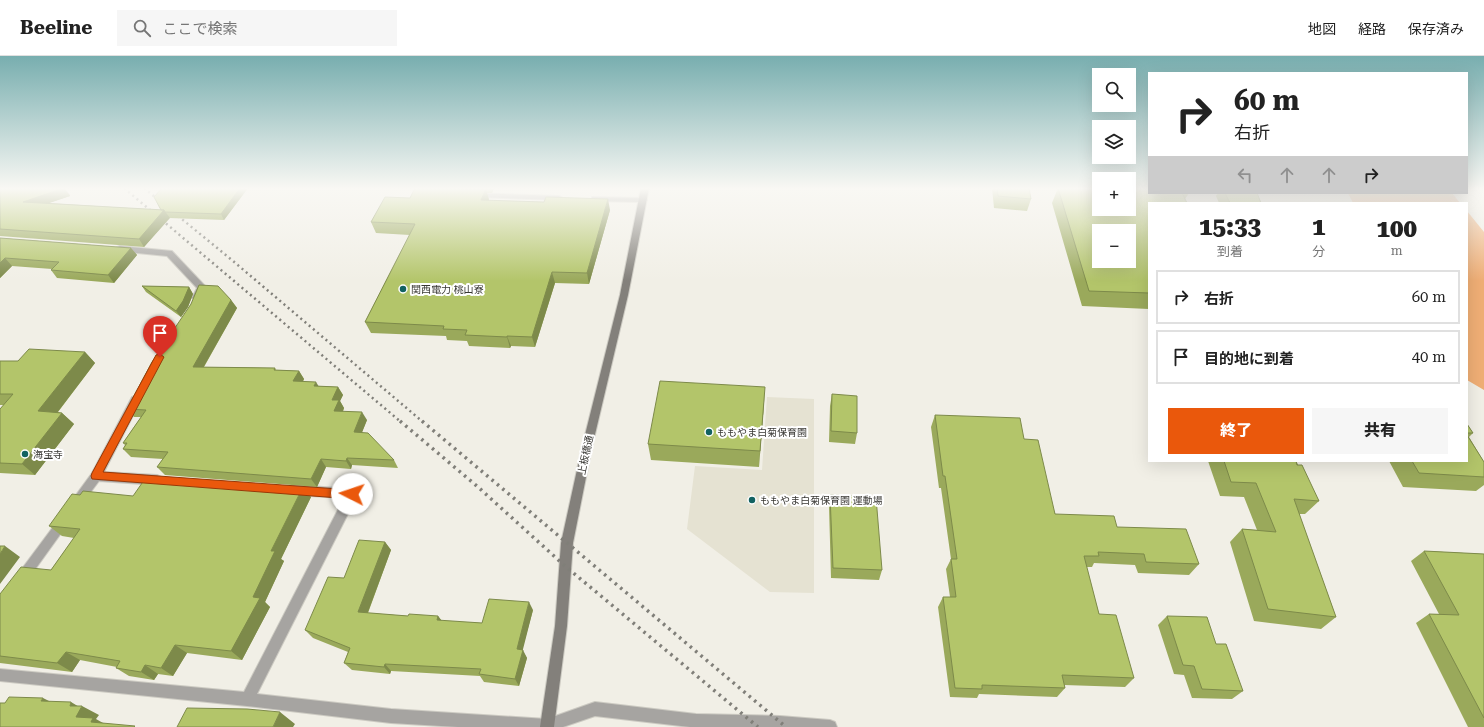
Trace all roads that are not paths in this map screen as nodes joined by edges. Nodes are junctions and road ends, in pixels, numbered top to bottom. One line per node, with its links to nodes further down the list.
1 (640, 219): 12 (street, 上板橋通)
2 (110, 249): 3 (street)
3 (193, 309)
4 (141, 392): 5 (street)
5 (96, 476): 6 (street); 8 (street)
6 (166, 481)
7 (282, 489): 10 (street)
8 (15, 587)
9 (0, 675): 10 (street)
10 (247, 699): 12 (street)
11 (700, 724): 12 (street); 13 (street)
12 (547, 726)
13 (830, 727)

